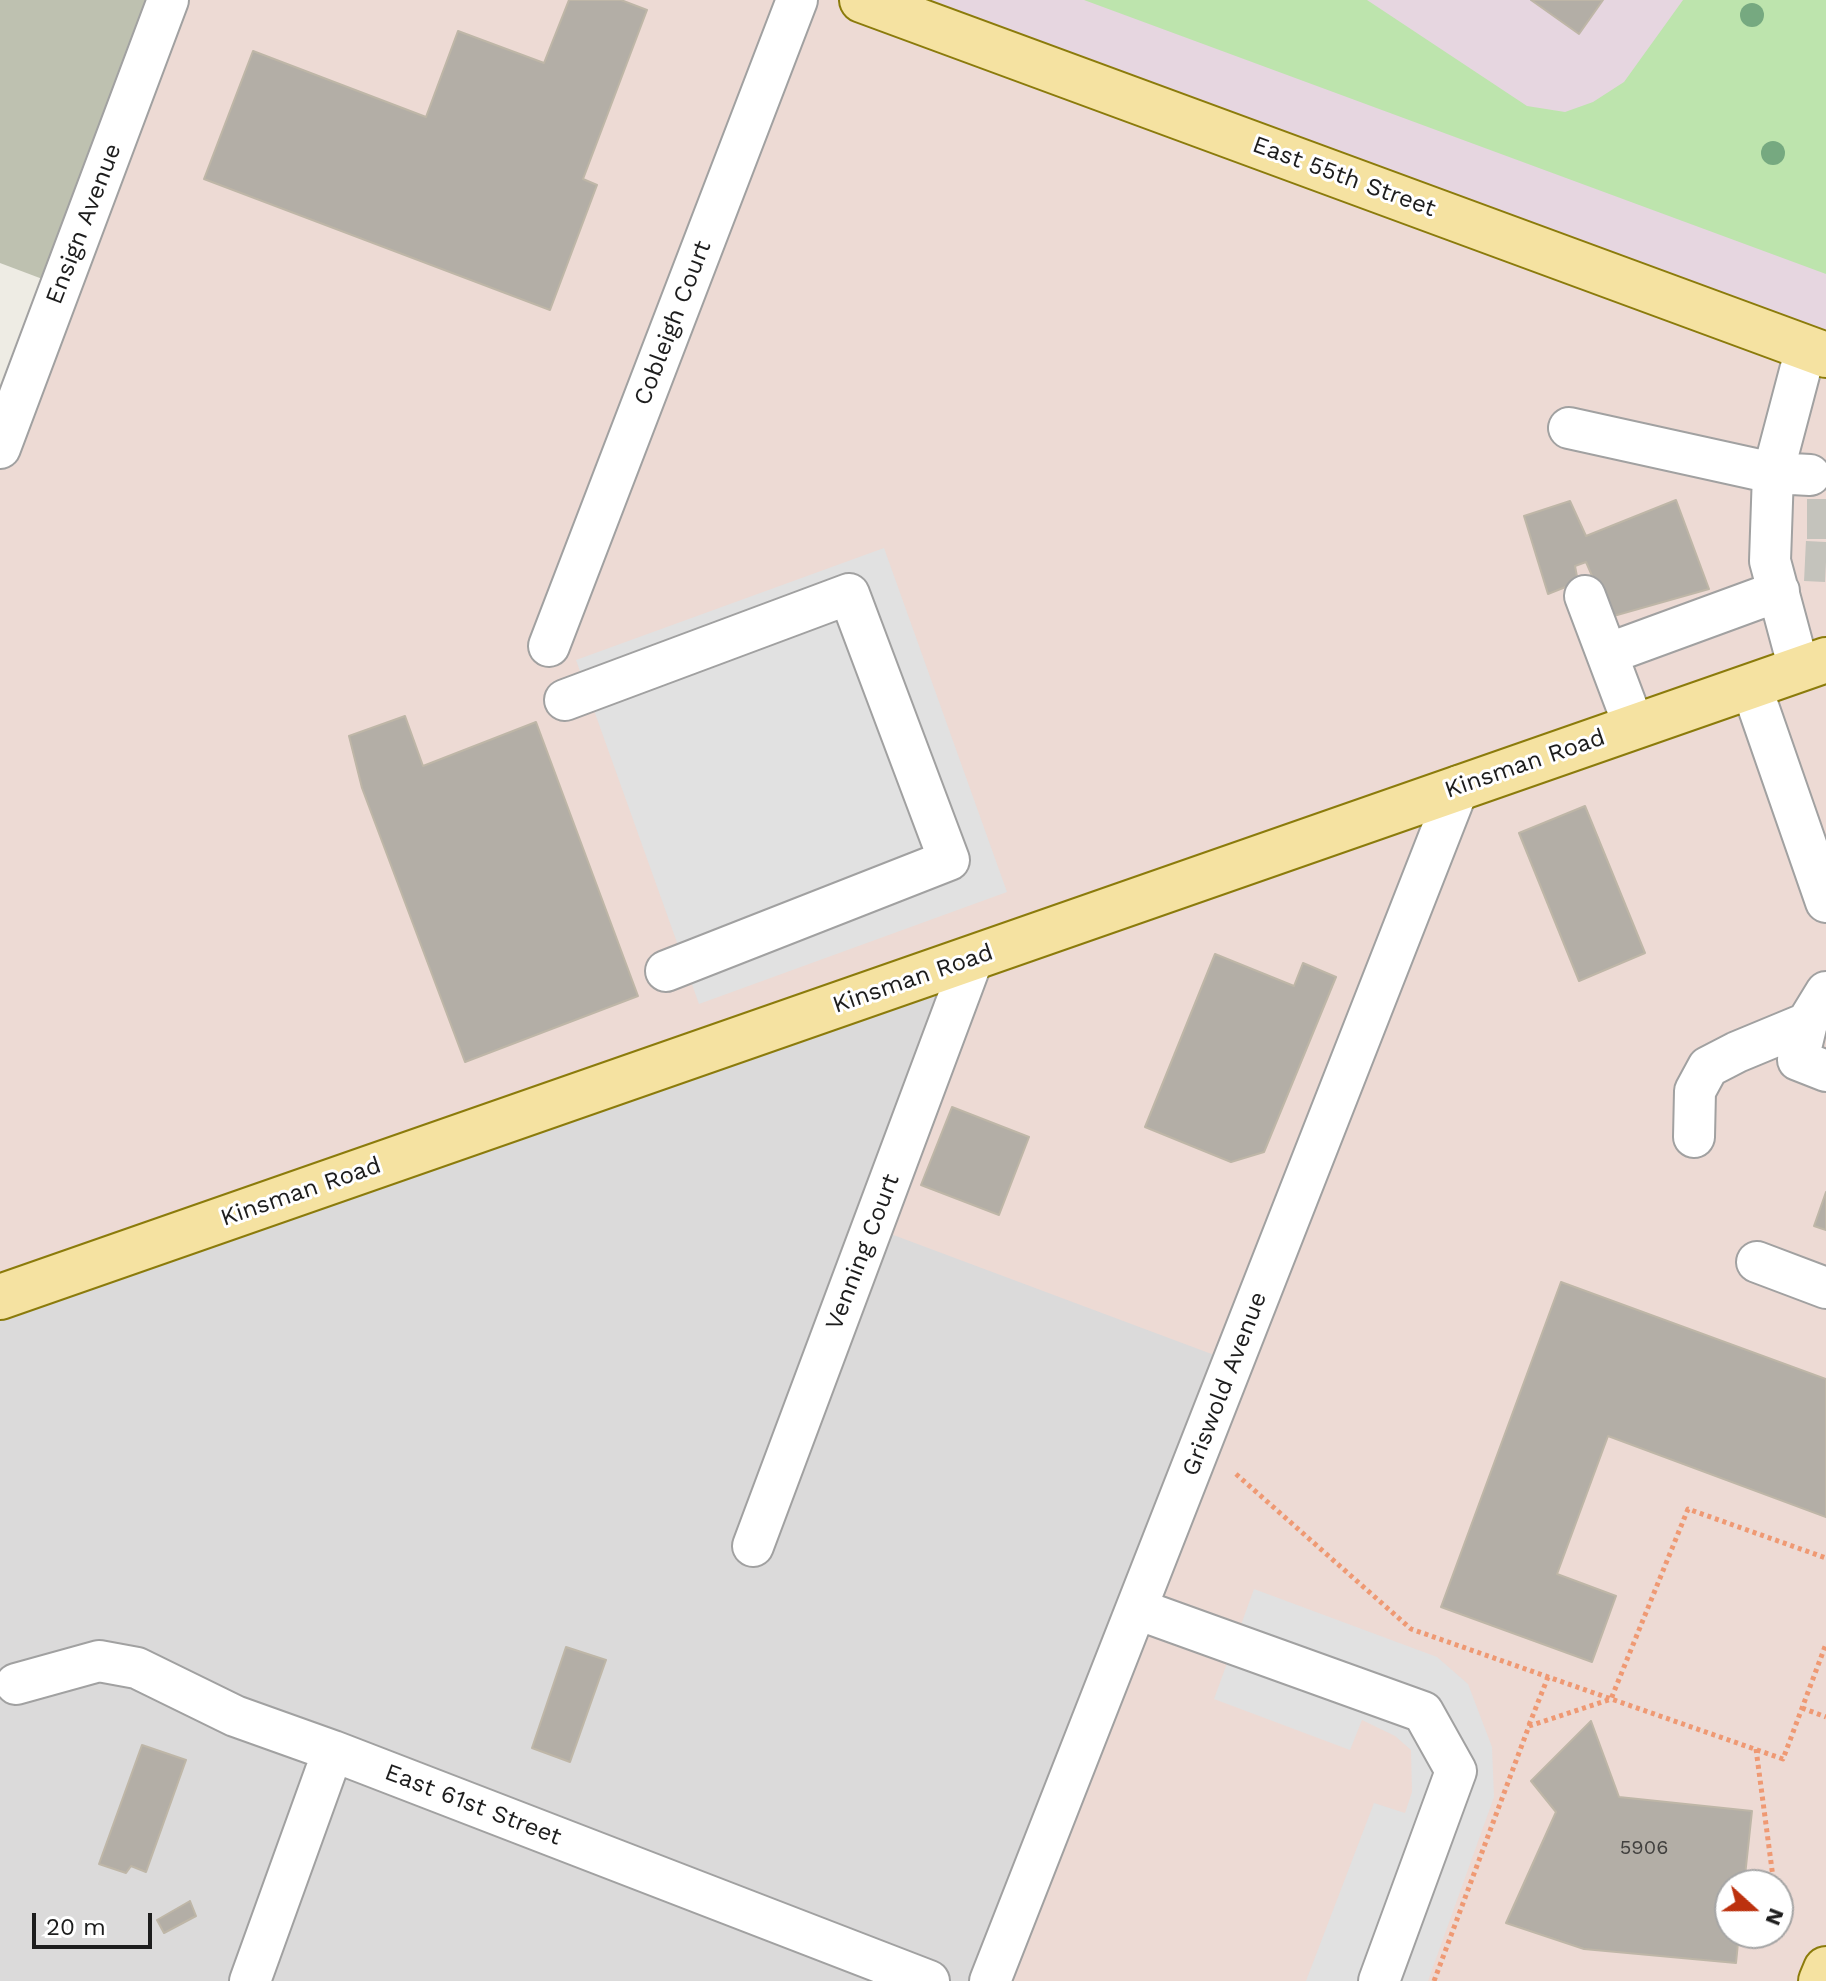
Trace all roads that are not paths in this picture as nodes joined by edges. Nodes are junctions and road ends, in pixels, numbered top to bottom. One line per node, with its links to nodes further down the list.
1 (168, 0): 6 (street, Ensign Avenue)
2 (797, 0): 10 (street, Cobleigh Court)
3 (862, 0): 4 (main road, East 55th Street)
4 (1816, 351): 7 (street)
5 (1569, 428): 7 (street)
6 (0, 448)
7 (1792, 474): 8 (street)
8 (1785, 571): 11 (street); 12 (street)
9 (1585, 596): 11 (street)
10 (549, 646)
11 (1607, 654): 15 (street)
12 (1813, 664): 13 (main road, Kinsman Road)
13 (1751, 686): 15 (main road, Kinsman Road); 17 (street)
14 (565, 700): 19 (street)
15 (1634, 726): 16 (main road, Kinsman Road)
16 (1459, 786): 18 (main road, Kinsman Road); 27 (street, Griswold Avenue)
17 (1826, 902)
18 (973, 958): 25 (main road, Kinsman Road); 26 (street, Venning Court)
19 (666, 971)
20 (1816, 1007): 21 (street); 22 (street)
21 (1826, 1071)
22 (1694, 1137)
23 (1757, 1262): 24 (street)
24 (1826, 1288)
25 (0, 1297)
26 (753, 1546)
27 (1137, 1609): 33 (street, Griswold Avenue); 34 (street)
28 (16, 1684): 29 (street, East 61st Street)
29 (333, 1751): 31 (street); 32 (street, East 61st Street)
30 (1826, 1969): 35 (main road)
31 (250, 1981)
32 (929, 1981)
33 (990, 1981)
34 (1379, 1981)
35 (1821, 1981)

